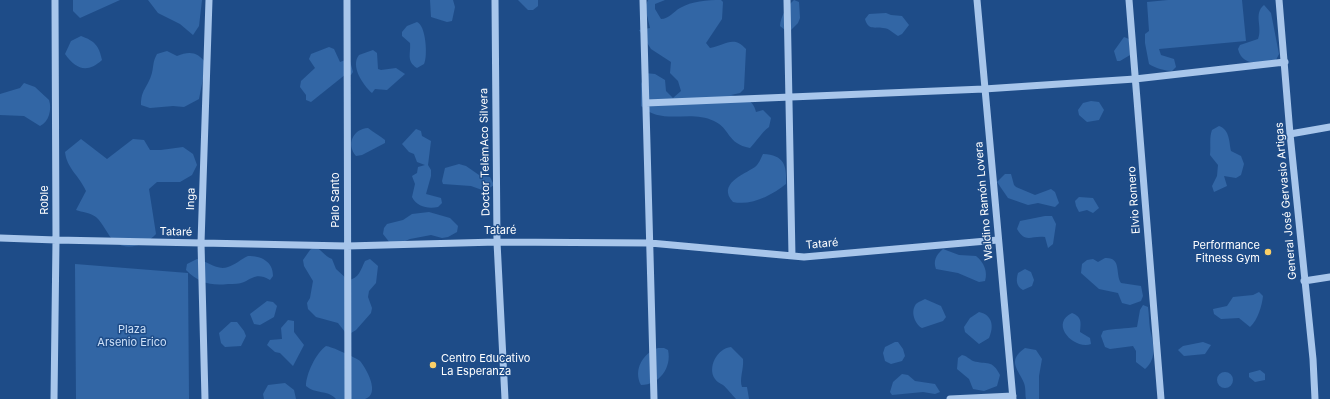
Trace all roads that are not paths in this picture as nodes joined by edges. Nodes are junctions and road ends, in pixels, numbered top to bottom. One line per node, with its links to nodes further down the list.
1 (55, 0): 18 (street, Roble)
2 (209, 0): 21 (street, Inga)
3 (347, 0): 23 (street, Palo Santo)
4 (494, 0): 20 (street, Doctor TelèmAco Silvera)
5 (643, 0): 14 (street)
6 (787, 0): 13 (street)
7 (977, 0): 12 (street, Waldino Ramón Lovera)
8 (1129, 0): 11 (street, Elvio Romero)
9 (1279, 0): 10 (street, General José Gervasio Artigas)
10 (1285, 62): 11 (street); 16 (street, General José Gervasio Artigas)
11 (1135, 79): 12 (street); 34 (street, Elvio Romero)
12 (984, 90): 13 (street); 19 (street, Waldino Ramón Lovera)
13 (790, 97): 14 (street); 24 (street)
14 (646, 103): 22 (street)
15 (1330, 127): 16 (street)
16 (1290, 134): 26 (street, General José Gervasio Artigas)
17 (0, 238): 18 (street, Tataré)
18 (56, 240): 21 (street, Tataré); 28 (street, Roble)
19 (998, 240): 24 (street, Tataré); 27 (street, Waldino Ramón Lovera)
20 (497, 242): 22 (street, Tataré); 23 (street, Tataré); 31 (street, Doctor TelèmAco Silvera)
21 (201, 243): 23 (street, Tataré); 29 (street, Inga)
22 (650, 243): 24 (street, Tataré); 32 (street)
23 (347, 246): 30 (street, Palo Santo)
24 (792, 256)
25 (1330, 277): 26 (street)
26 (1304, 281): 35 (street, General José Gervasio Artigas)
27 (1013, 398): 33 (street)
28 (54, 399)
29 (205, 399)
30 (348, 399)
31 (505, 399)
32 (654, 399)
33 (950, 399)
34 (1161, 399)
35 (1315, 399)

